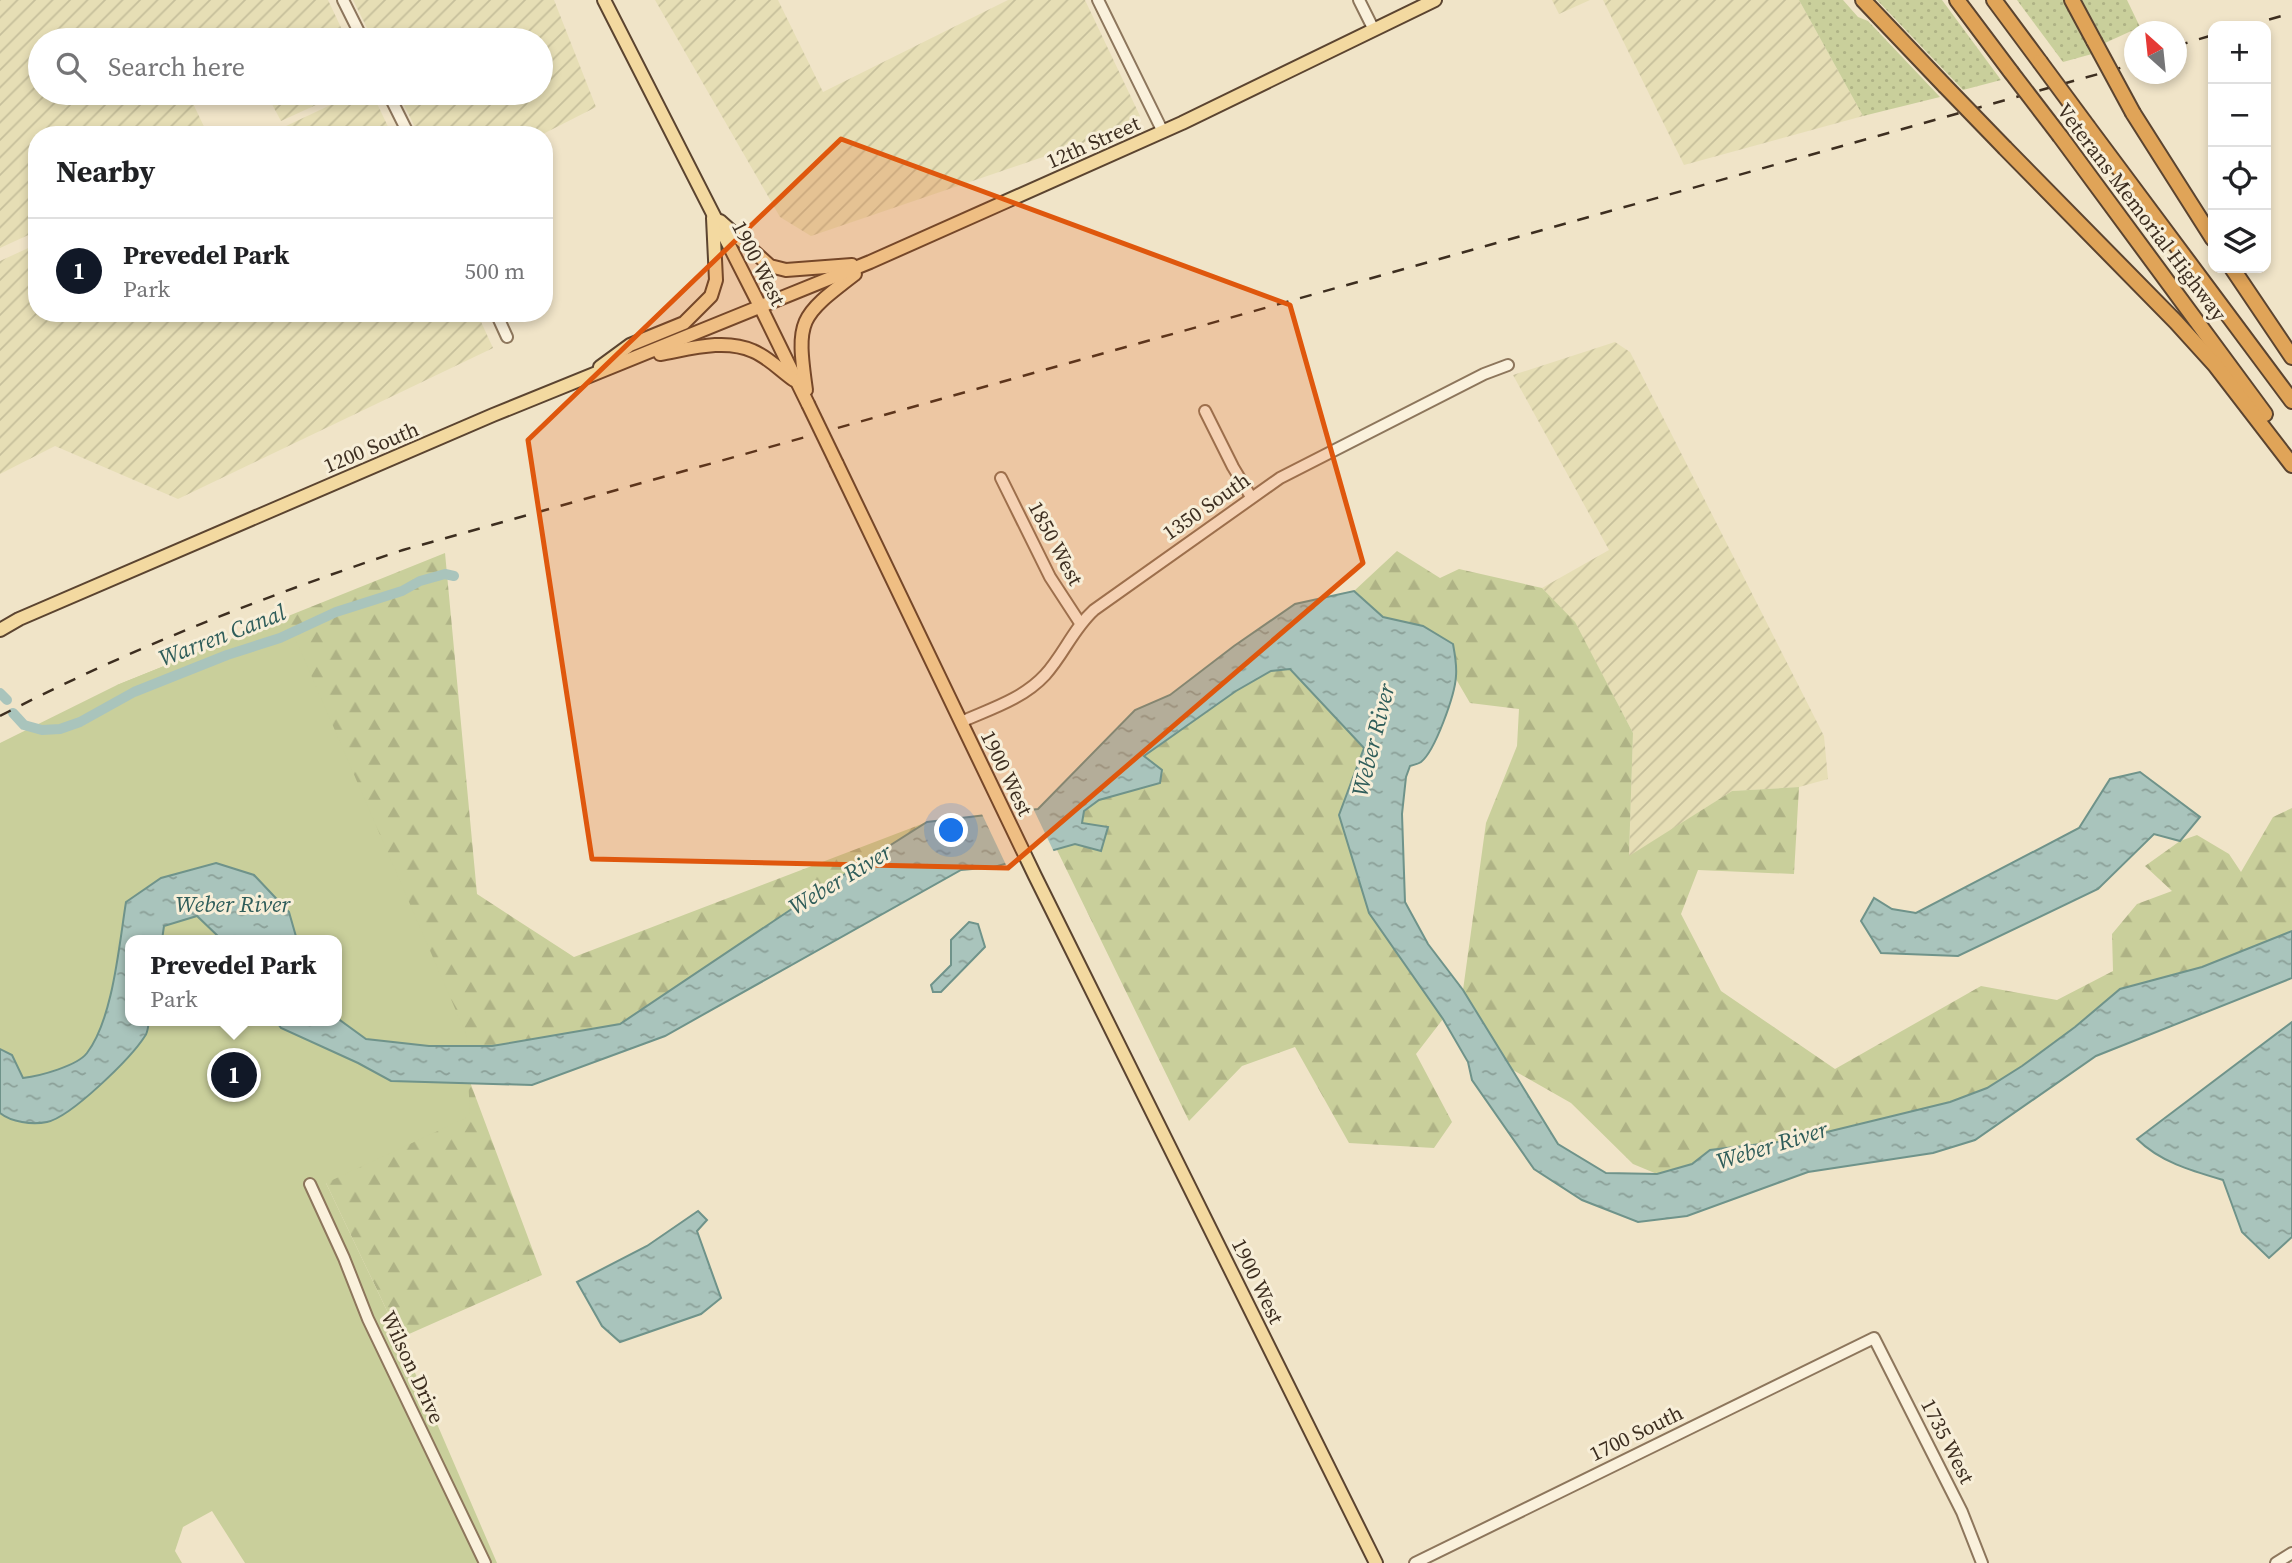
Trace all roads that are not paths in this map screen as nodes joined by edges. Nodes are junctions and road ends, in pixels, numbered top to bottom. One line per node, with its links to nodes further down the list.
1 (343, 0): 10 (street)
2 (604, 0): 15 (main road, 1900 West)
3 (1098, 0): 14 (street)
4 (1359, 0): 11 (street)
5 (1435, 0): 11 (main road, 12th Street)
6 (1863, 0): 31 (highway, bridge)
7 (1957, 0): 30 (highway, Veterans Memorial Highway, bridge)
8 (1994, 0): 27 (highway, Veterans Memorial Highway, bridge)
9 (2072, 0): 16 (highway, bridge)
10 (357, 28)
11 (1374, 30): 14 (main road, 12th Street)
12 (394, 105): 13 (street)
13 (404, 126)
14 (1163, 132): 17 (main road, 12th Street)
15 (713, 214): 17 (main road); 19 (main road, 1900 West); 25 (main road)
16 (2208, 231)
17 (870, 262): 19 (main road, 12th Street); 28 (main road)
18 (2235, 273): 22 (highway)
19 (761, 308): 23 (main road, 1200 South); 26 (main road, 1900 West)
20 (500, 322): 21 (street)
21 (508, 337)
22 (2292, 358)
23 (632, 360): 25 (main road, 1200 South); 26 (main road)
24 (1508, 365): 33 (street, 1350 South)
25 (586, 378): 35 (main road, 1200 South)
26 (797, 383): 28 (main road, 1900 West)
27 (2292, 401)
28 (808, 404): 36 (main road, 1900 West, bridge)
29 (1205, 411): 33 (street)
30 (2292, 450)
31 (2292, 465)
32 (1001, 478): 34 (street, 1850 West)
33 (1251, 497): 34 (street, 1350 South)
34 (1080, 623): 36 (street, 1350 South)
35 (0, 630)
36 (961, 722): 41 (main road, 1900 West)
37 (310, 1184): 40 (street, Wilson Drive)
38 (1874, 1338): 42 (street, 1700 South); 43 (street, 1735 West)
39 (2292, 1553): 44 (street)
40 (485, 1563)
41 (1376, 1563)
42 (1415, 1563)
43 (1982, 1563)
44 (2276, 1563)

